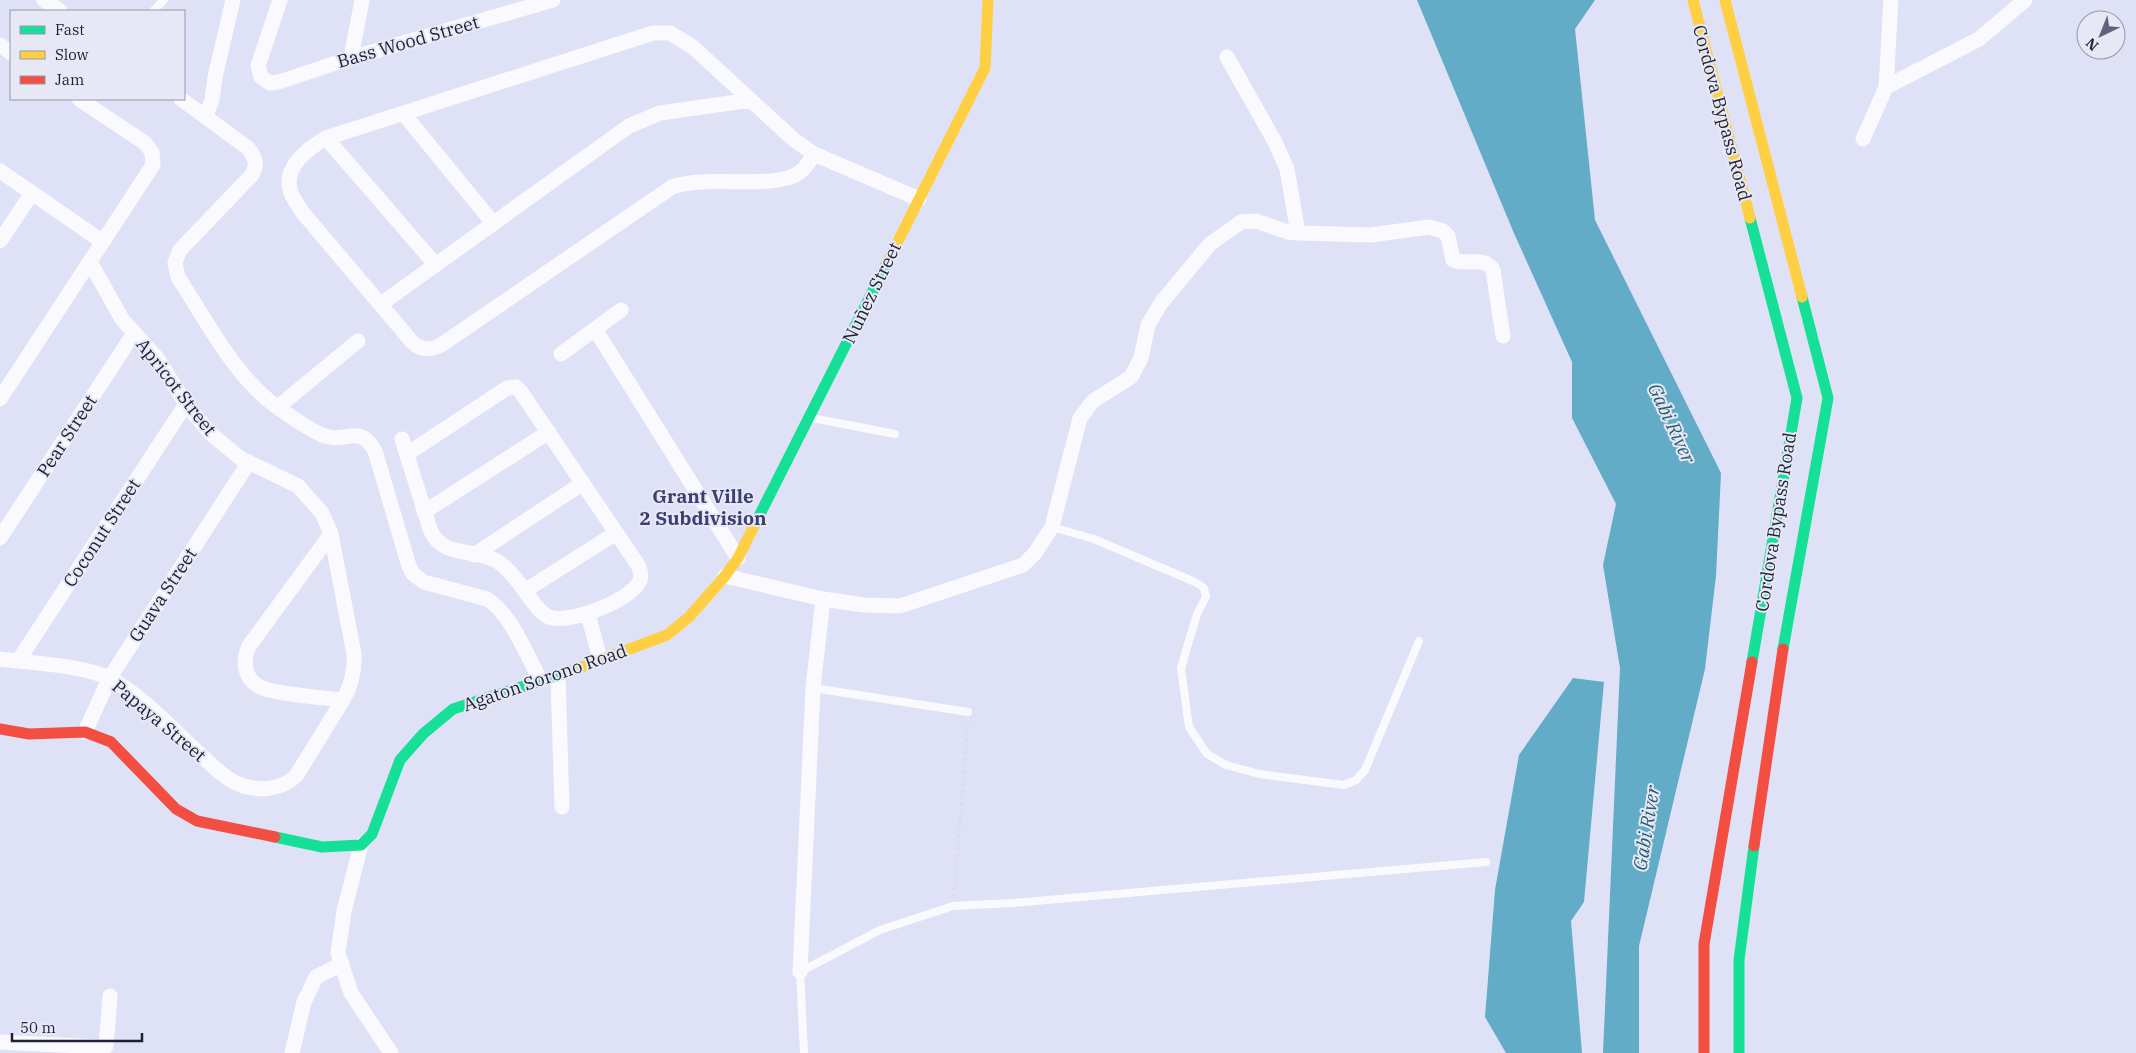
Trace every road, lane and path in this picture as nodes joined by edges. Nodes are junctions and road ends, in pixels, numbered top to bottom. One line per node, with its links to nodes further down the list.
1 (44, 0): 12 (street)
2 (164, 0): 13 (lane)
3 (232, 0): 21 (street)
4 (280, 0): 15 (street, Bass Wood Street)
5 (362, 0): 15 (street)
6 (553, 0): 15 (street, Bass Wood Street)
7 (988, 0): 27 (main road, Nuñez Street)
8 (1693, 0): 87 (main road, Cordova Bypass Road)
9 (1725, 0): 88 (main road, Cordova Bypass Road)
10 (1891, 0): 16 (street)
11 (2025, 0): 16 (street)
12 (59, 10)
13 (154, 10)
14 (1228, 57): 29 (street)
15 (351, 58)
16 (1886, 87): 23 (street)
17 (80, 100): 31 (street)
18 (181, 100): 21 (street)
19 (752, 100): 20 (street); 24 (street); 28 (street)
20 (403, 113): 22 (street); 28 (street)
21 (205, 117): 43 (street)
22 (326, 138): 33 (street); 34 (street)
23 (1863, 139)
24 (814, 154): 27 (street); 34 (street)
25 (0, 171): 26 (street)
26 (32, 193): 30 (street); 31 (street)
27 (919, 199): 44 (main road, Nuñez Street)
28 (493, 223): 33 (street)
29 (1298, 233): 38 (street); 52 (street)
30 (0, 241)
31 (103, 242): 32 (street)
32 (90, 262): 37 (street, Apricot Street); 41 (street)
33 (435, 264): 34 (street)
34 (381, 304)
35 (621, 310): 36 (street)
36 (595, 329): 40 (street); 57 (street)
37 (134, 333): 42 (street, Apricot Street); 55 (street, Pear Street)
38 (1503, 336)
39 (358, 341): 43 (street)
40 (561, 354)
41 (0, 398)
42 (186, 404): 49 (street, Apricot Street); 65 (street, Coconut Street)
43 (278, 407): 68 (street)
44 (810, 417): 46 (lane); 57 (main road, Nuñez Street)
45 (549, 432): 48 (street); 50 (street); 51 (street)
46 (895, 434)
47 (402, 439): 48 (street)
48 (407, 454): 51 (street)
49 (249, 462): 54 (street, Apricot Street); 67 (street, Guava Street)
50 (583, 483): 53 (street); 56 (street)
51 (424, 512): 56 (street)
52 (1052, 527): 60 (street); 62 (lane)
53 (616, 533): 59 (street); 61 (street)
54 (331, 534): 70 (street, Apricot Street); 70 (street)
55 (0, 538)
56 (474, 555): 59 (street)
57 (738, 558): 58 (main road, Nuñez Street)
58 (725, 576): 60 (street); 64 (main road, Agaton Sorono Road)
59 (526, 590): 61 (street)
60 (823, 600): 69 (street)
61 (588, 614): 64 (street)
62 (1419, 641)
63 (0, 659): 65 (street, Papaya Street)
64 (600, 659): 66 (main road, Agaton Sorono Road)
65 (18, 661): 67 (street, Papaya Street)
66 (558, 676): 68 (main road, Agaton Sorono Road); 75 (street)
67 (109, 678): 73 (street, Guava Street); 74 (street, Papaya Street)
68 (540, 680): 76 (main road, Agaton Sorono Road)
69 (813, 688): 71 (lane); 80 (street)
70 (342, 700): 74 (street, Apricot Street)
71 (968, 712): 78 (path)
72 (0, 729): 73 (main road)
73 (85, 732): 76 (main road)
74 (283, 785)
75 (562, 807)
76 (361, 845): 79 (street)
77 (1486, 862): 78 (lane)
78 (953, 906): 80 (lane)
79 (342, 964): 84 (street); 85 (street)
80 (800, 972): 86 (lane)
81 (110, 996): 83 (street)
82 (0, 1042): 83 (street)
83 (87, 1050)
84 (292, 1053)
85 (391, 1053)
86 (804, 1053)
87 (1704, 1053)
88 (1739, 1053)

